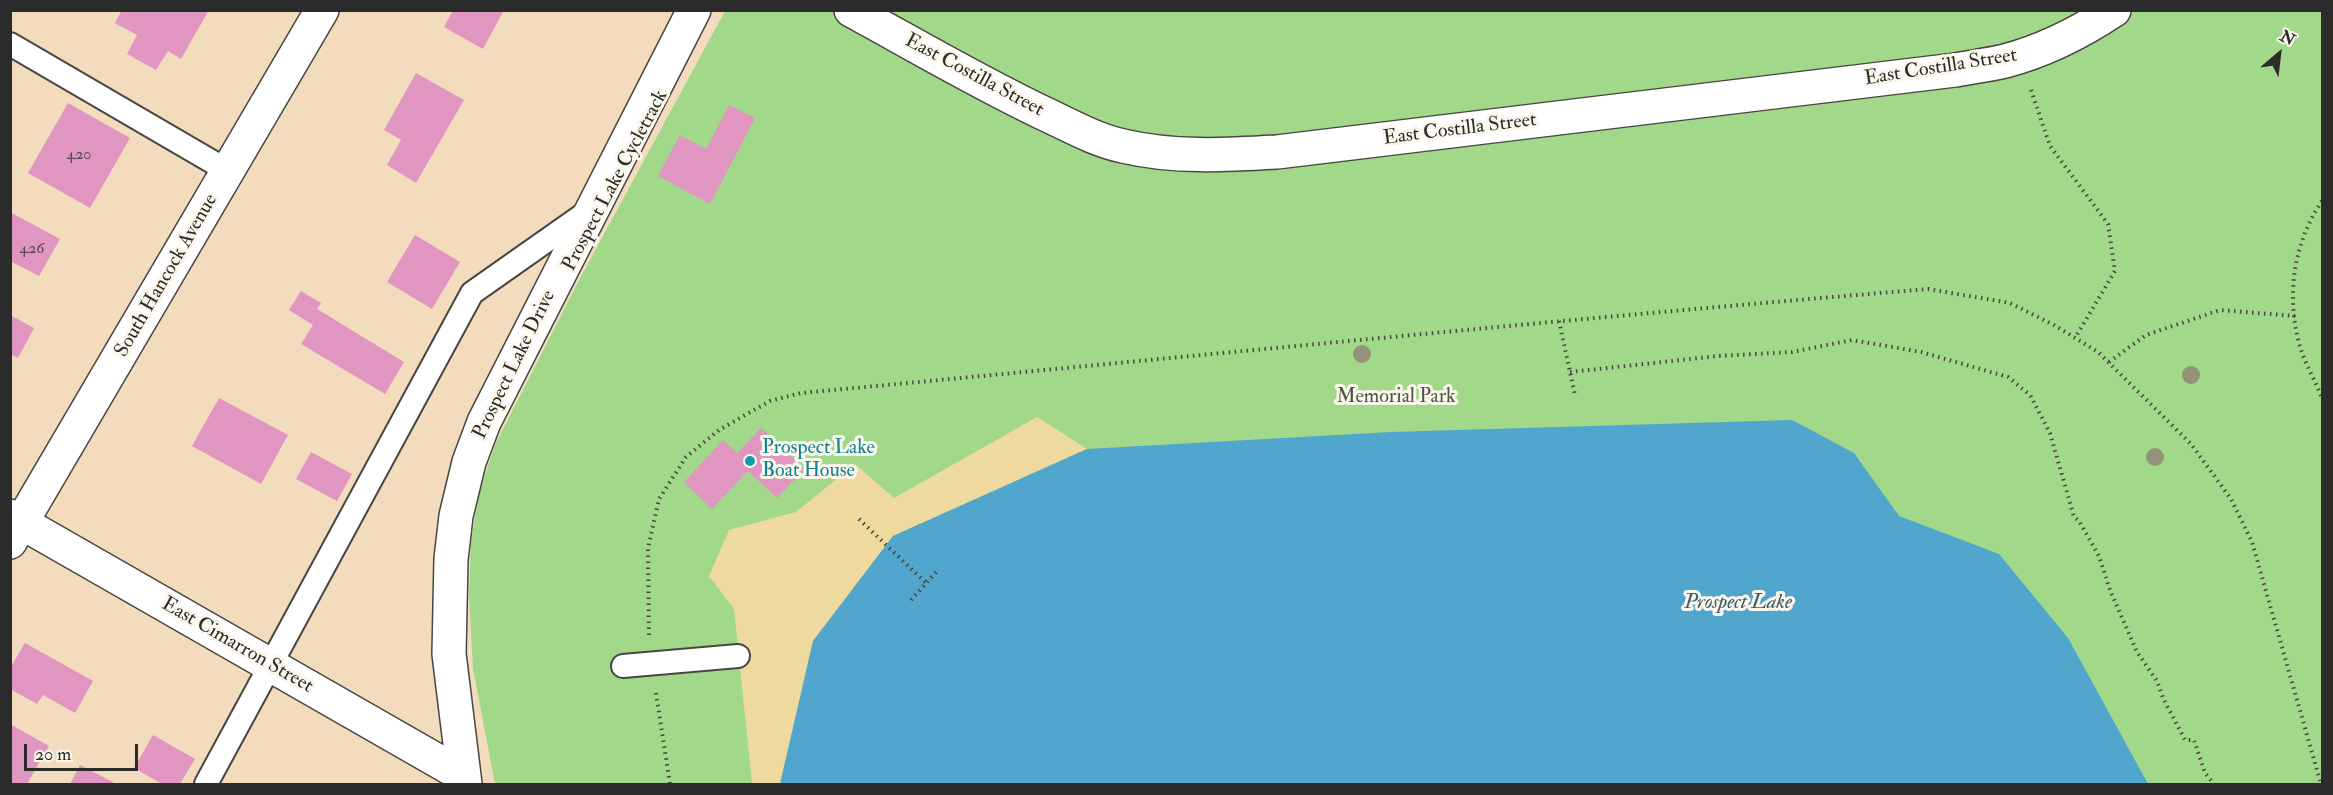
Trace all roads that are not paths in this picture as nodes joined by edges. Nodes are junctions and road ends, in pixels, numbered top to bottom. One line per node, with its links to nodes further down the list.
1 (322, 10): 6 (street, South Hancock Avenue)
2 (694, 10): 7 (street, Prospect Lake Drive)
3 (851, 10): 4 (street, East Costilla Street)
4 (2102, 18)
5 (10, 44): 6 (lane)
6 (228, 171): 8 (street, South Hancock Avenue)
7 (594, 207): 10 (lane); 12 (street, Prospect Lake Drive)
8 (14, 527): 10 (street, East Cimarron Street)
9 (738, 656): 11 (lane)
10 (270, 666): 12 (street, East Cimarron Street); 13 (lane)
11 (623, 666)
12 (464, 780)
13 (206, 784)

